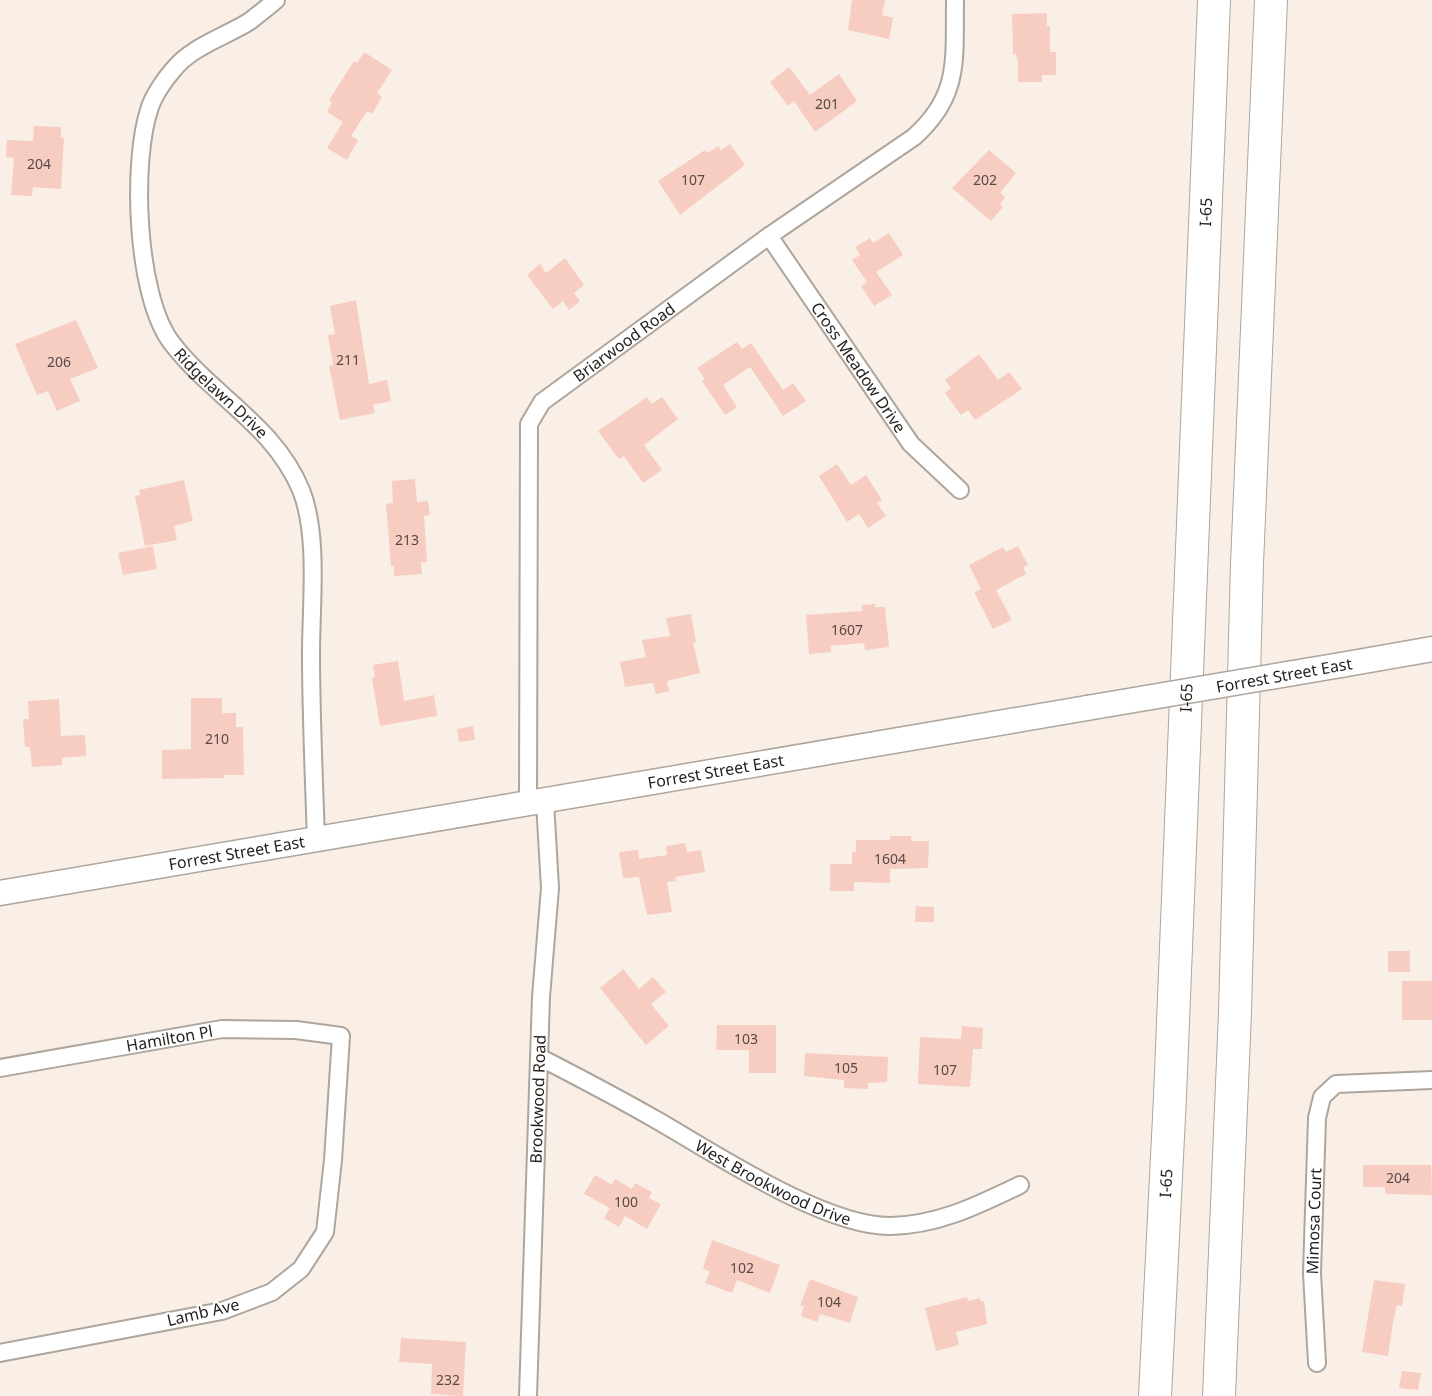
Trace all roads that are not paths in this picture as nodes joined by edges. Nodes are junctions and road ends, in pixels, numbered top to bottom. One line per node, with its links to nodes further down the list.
1 (276, 0): 9 (street, Ridgelawn Drive)
2 (955, 0): 5 (street, Briarwood Road)
3 (1214, 0): 19 (highway, I-65)
4 (1271, 0): 20 (highway)
5 (769, 236): 6 (street, Cross Meadow Drive); 8 (street, Briarwood Road)
6 (960, 490)
7 (1432, 649): 8 (street, Forrest Street East, bridge)
8 (537, 802): 9 (street, Forrest Street East); 12 (street, Brookwood Road)
9 (316, 841): 10 (street, Forrest Street East)
10 (0, 893)
11 (341, 1036): 13 (street, Hamilton Pl); 16 (street, Lamb Ave)
12 (539, 1057): 15 (street, West Brookwood Drive); 18 (street, Brookwood Road)
13 (0, 1068)
14 (1432, 1080): 17 (street, Mimosa Court)
15 (1020, 1185)
16 (0, 1353)
17 (1317, 1363)
18 (528, 1396)
19 (1155, 1396)
20 (1219, 1396)

